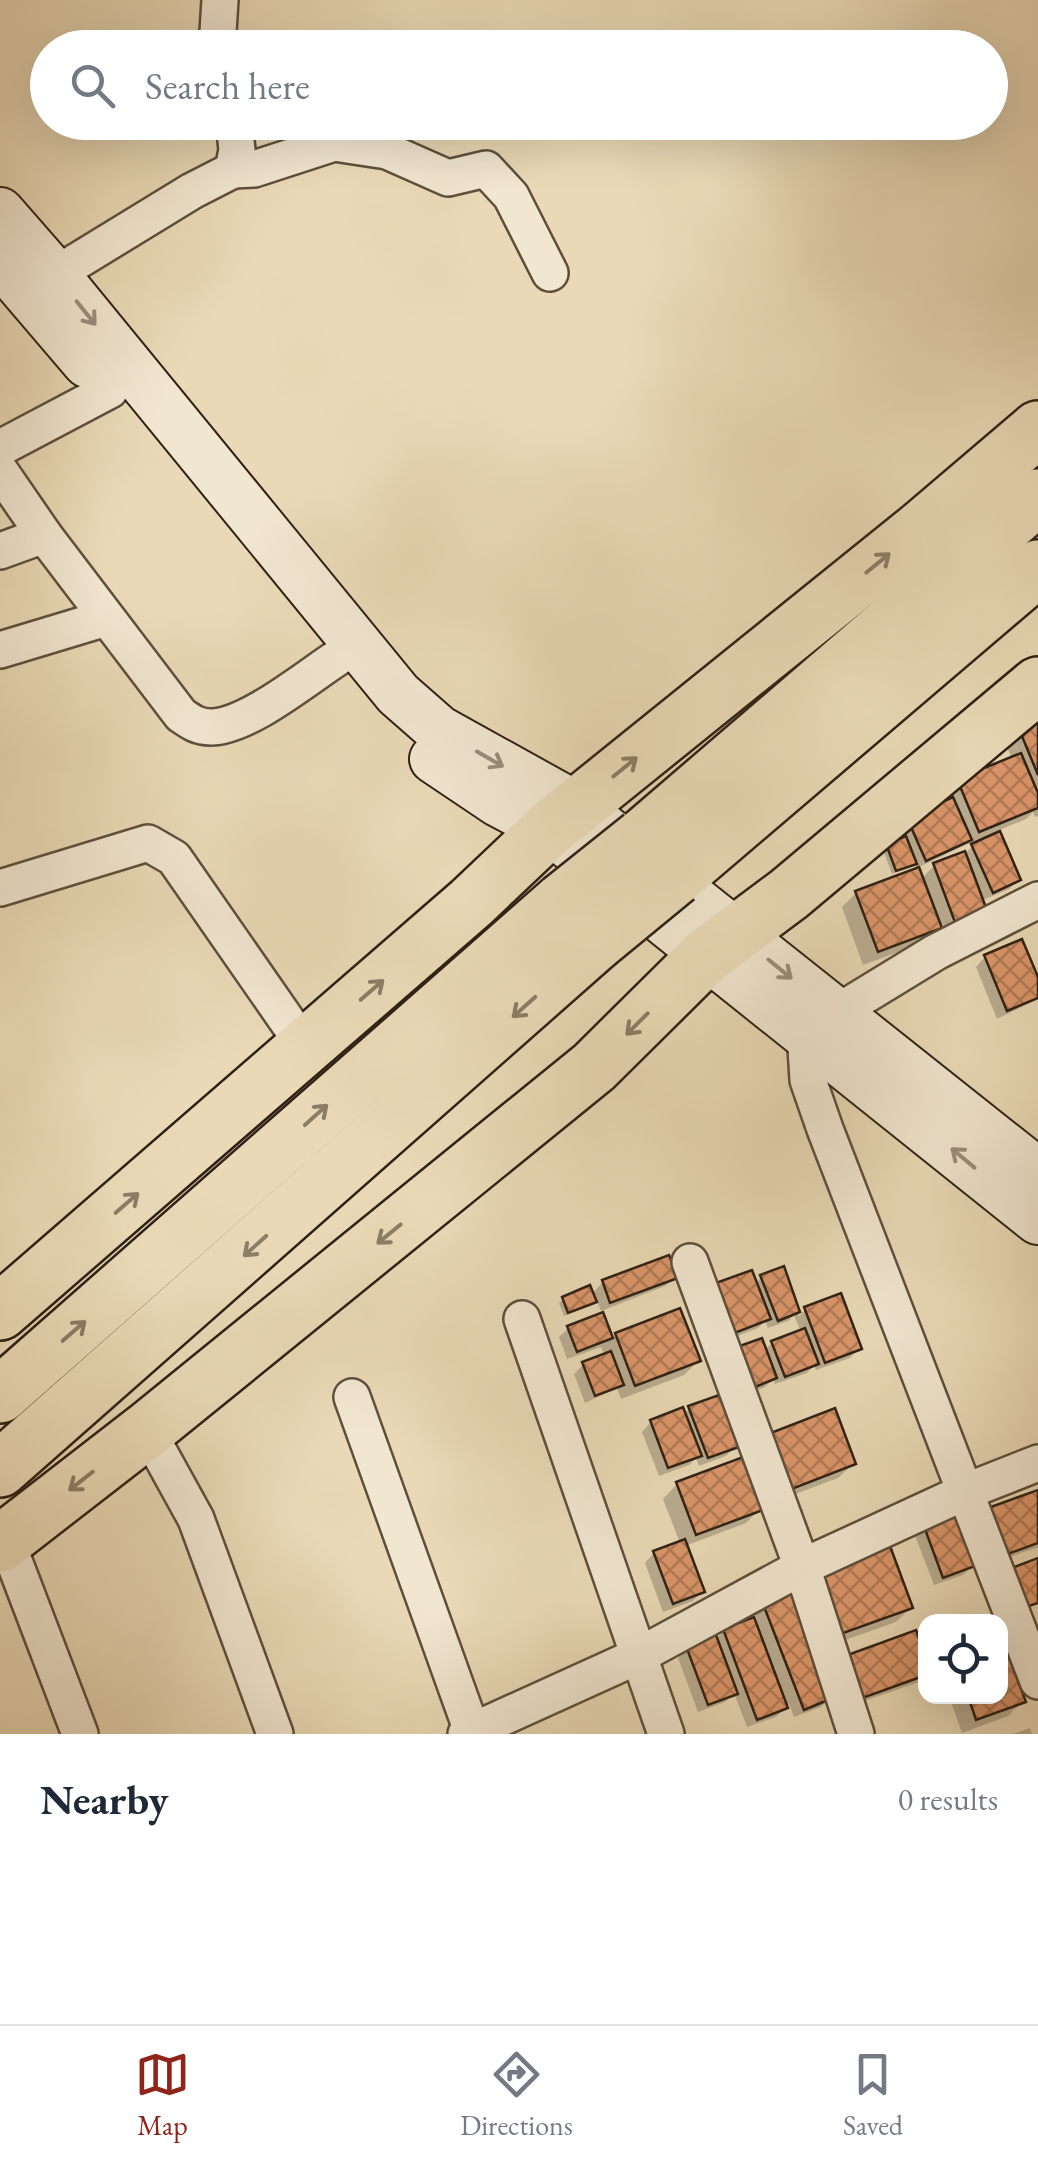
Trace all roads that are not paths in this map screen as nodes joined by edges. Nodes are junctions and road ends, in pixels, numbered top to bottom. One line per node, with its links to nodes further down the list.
1 (220, 0): 2 (street)
2 (218, 30)
3 (236, 140): 4 (street)
4 (232, 170): 6 (street); 7 (street)
5 (0, 212): 7 (main road)
6 (550, 273)
7 (27, 276): 8 (main road); 20 (main road, one-way to 20)
8 (110, 390): 10 (street); 18 (main road)
9 (1038, 429): 21 (highway, one-way to 9)
10 (0, 448)
11 (0, 470): 13 (street)
12 (1038, 497): 22 (highway)
13 (44, 535): 14 (street); 16 (street)
14 (0, 551)
15 (1038, 568): 22 (highway)
16 (106, 618): 17 (street); 18 (street)
17 (0, 650)
18 (337, 658): 20 (main road)
19 (1038, 685): 25 (highway)
20 (389, 702): 21 (main road)
21 (563, 817): 25 (main road); 27 (highway, one-way to 21)
22 (659, 857): 33 (highway, one-way to 22, bridge); 37 (highway, one-way to 37, bridge)
23 (0, 888): 27 (street)
24 (1038, 900): 26 (street)
25 (721, 944): 26 (main road); 35 (highway, one-way to 35)
26 (819, 1023): 28 (main road); 29 (main road, one-way to 26); 38 (street)
27 (306, 1048): 31 (highway, one-way to 27)
28 (1038, 1173)
29 (1038, 1220)
30 (690, 1262): 40 (street)
31 (0, 1312)
32 (522, 1319): 41 (street)
33 (0, 1395)
34 (352, 1397): 43 (street)
35 (147, 1430): 39 (highway, one-way to 39); 45 (street)
36 (1038, 1463): 38 (street)
37 (0, 1469)
38 (967, 1491): 40 (street); 42 (street)
39 (3, 1542): 44 (street)
40 (802, 1567): 41 (street); 47 (street)
41 (638, 1656): 43 (street); 46 (street)
42 (1038, 1681)
43 (471, 1733)
44 (80, 1734)
45 (275, 1734)
46 (666, 1734)
47 (856, 1734)

